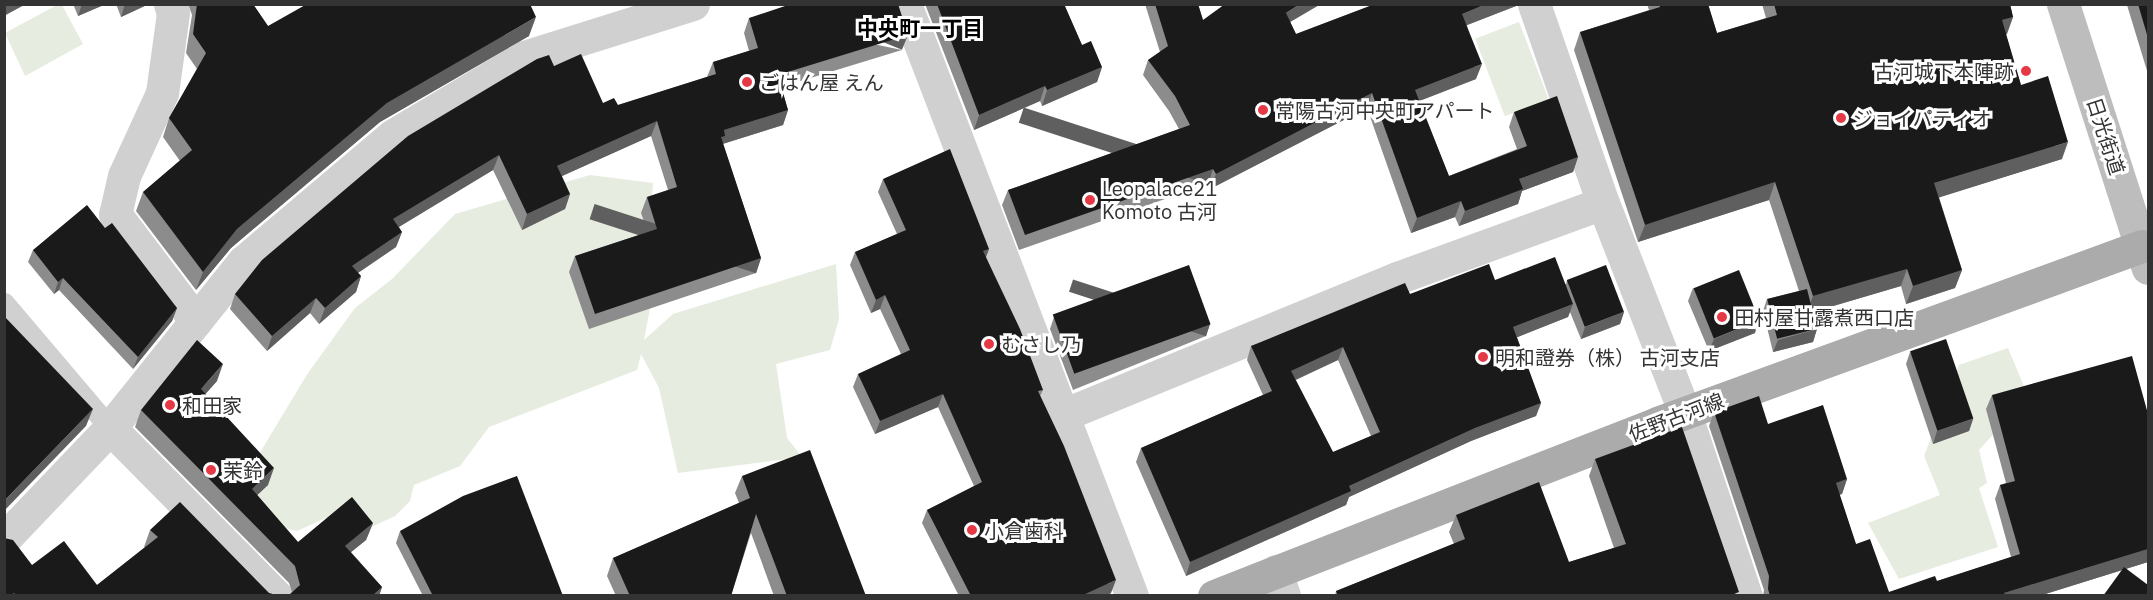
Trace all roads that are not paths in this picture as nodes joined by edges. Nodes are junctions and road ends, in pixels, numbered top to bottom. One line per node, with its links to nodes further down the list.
1 (170, 4): 9 (street)
2 (693, 4): 9 (street)
3 (905, 4): 11 (street)
4 (1534, 4): 6 (street)
5 (2063, 4): 7 (main road, 日光街道)
6 (1603, 203): 10 (street); 11 (street)
7 (2146, 253): 10 (main road, 佐野古河線)
8 (4, 303): 12 (lane)
9 (196, 321): 12 (street)
10 (1685, 413): 14 (main road, 佐野古河線); 18 (street)
11 (1063, 415): 16 (street)
12 (110, 428): 13 (street); 15 (street)
13 (4, 539)
14 (1280, 583): 17 (main road, 佐野古河線)
15 (276, 596)
16 (1132, 596)
17 (1214, 596)
18 (1746, 596)

